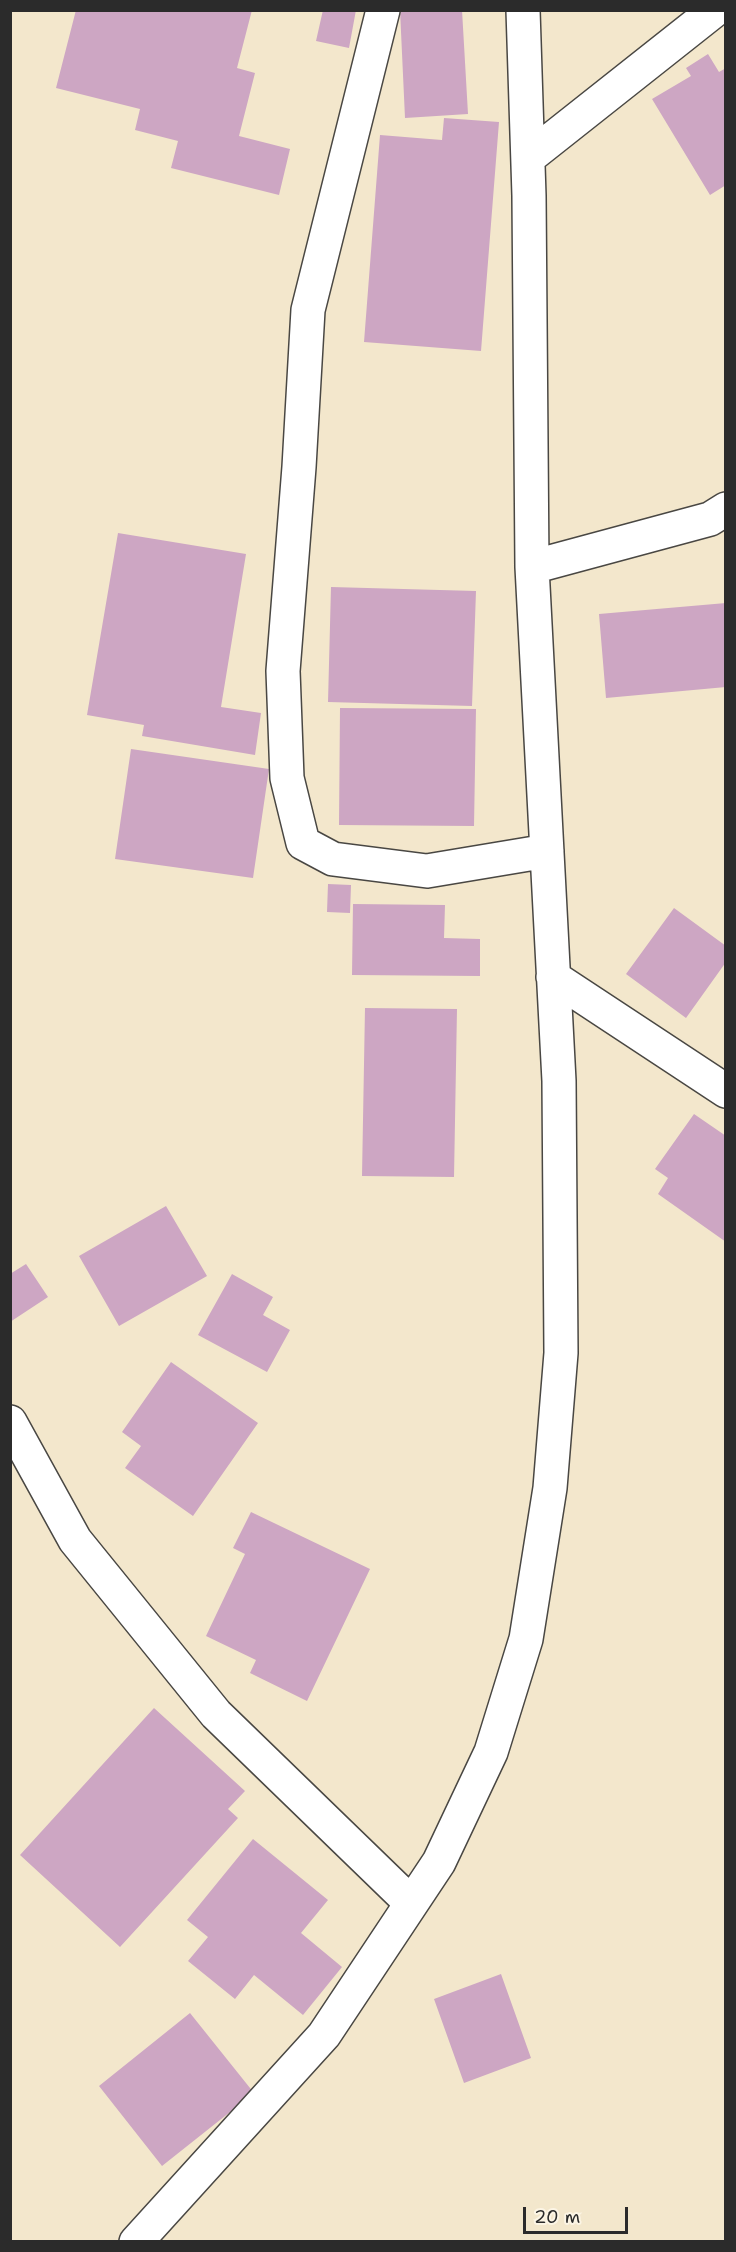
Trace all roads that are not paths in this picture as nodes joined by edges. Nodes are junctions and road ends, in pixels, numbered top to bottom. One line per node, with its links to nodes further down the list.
1 (383, 10): 7 (street)
2 (523, 10): 4 (street)
3 (715, 10): 4 (street)
4 (528, 158): 6 (street)
5 (726, 509): 6 (street)
6 (532, 567): 7 (street)
7 (547, 851): 8 (street)
8 (553, 977): 9 (street); 11 (street)
9 (726, 1091)
10 (10, 1422): 11 (street)
11 (411, 1903): 12 (street)
12 (136, 2241)

